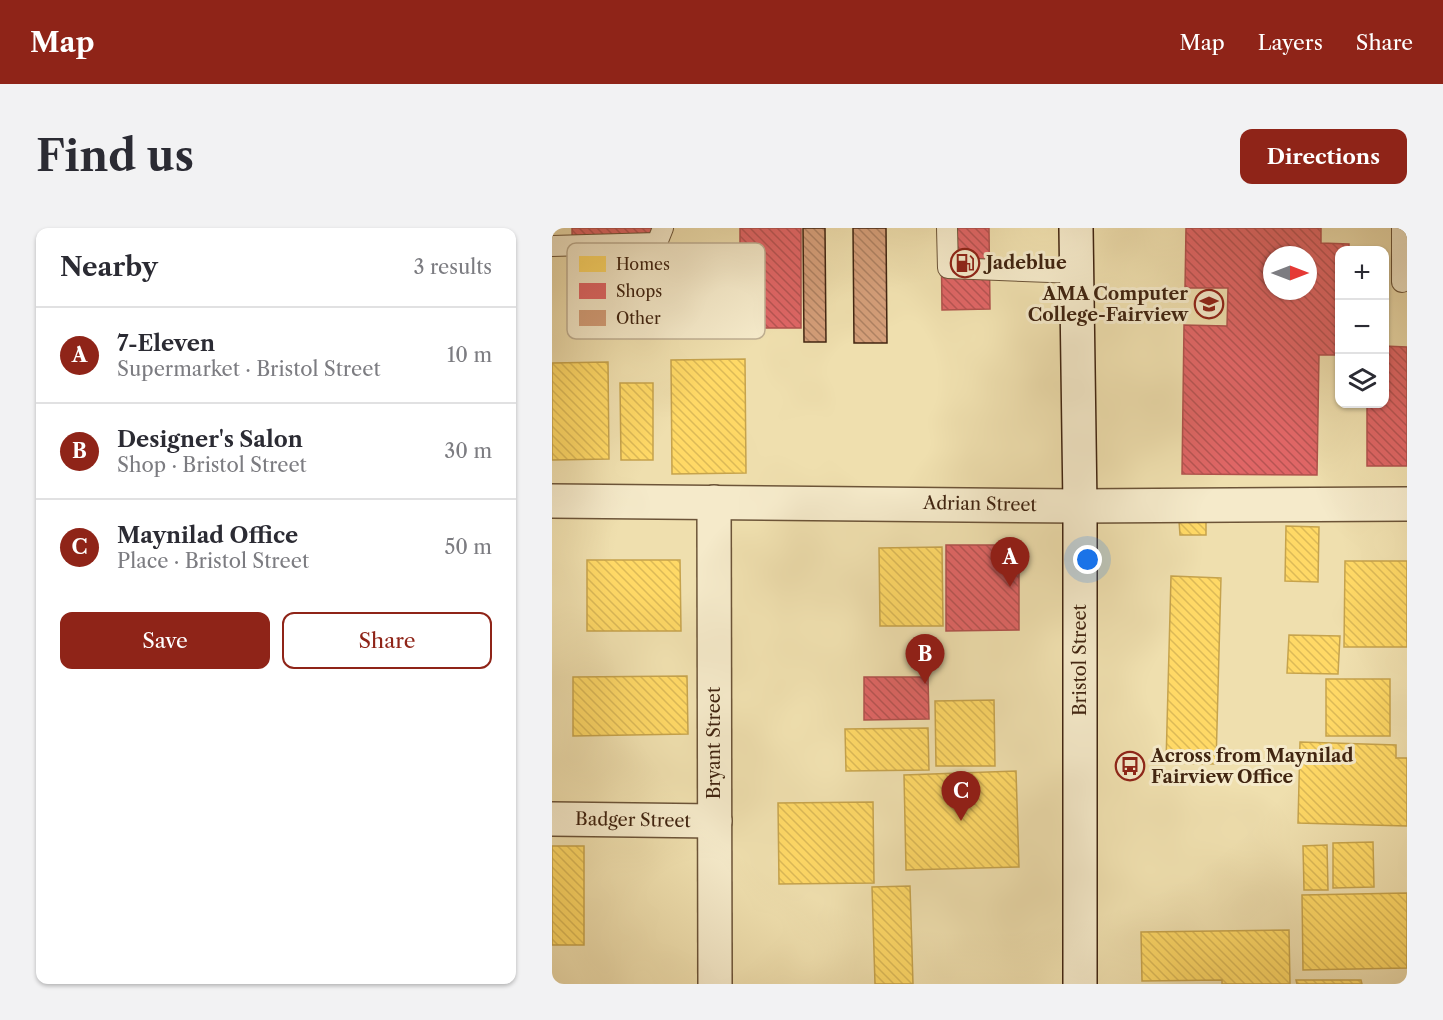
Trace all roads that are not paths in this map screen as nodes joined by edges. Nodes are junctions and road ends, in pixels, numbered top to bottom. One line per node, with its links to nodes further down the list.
1 (663, 228): 5 (lane)
2 (947, 228): 8 (lane)
3 (1076, 228): 8 (street, Bristol Street)
4 (1402, 228): 9 (lane)
5 (657, 243)
6 (552, 246): 7 (lane)
7 (567, 246)
8 (1076, 273): 13 (street, Bristol Street)
9 (1402, 282)
10 (552, 501): 11 (street, Adrian Street)
11 (714, 502): 13 (street, Adrian Street); 15 (street, Bryant Street)
12 (1407, 504): 13 (street, Adrian Street)
13 (1080, 506): 17 (street, Bristol Street)
14 (552, 819): 15 (street, Badger Street)
15 (715, 821): 16 (street, Bryant Street)
16 (715, 984)
17 (1080, 984)

